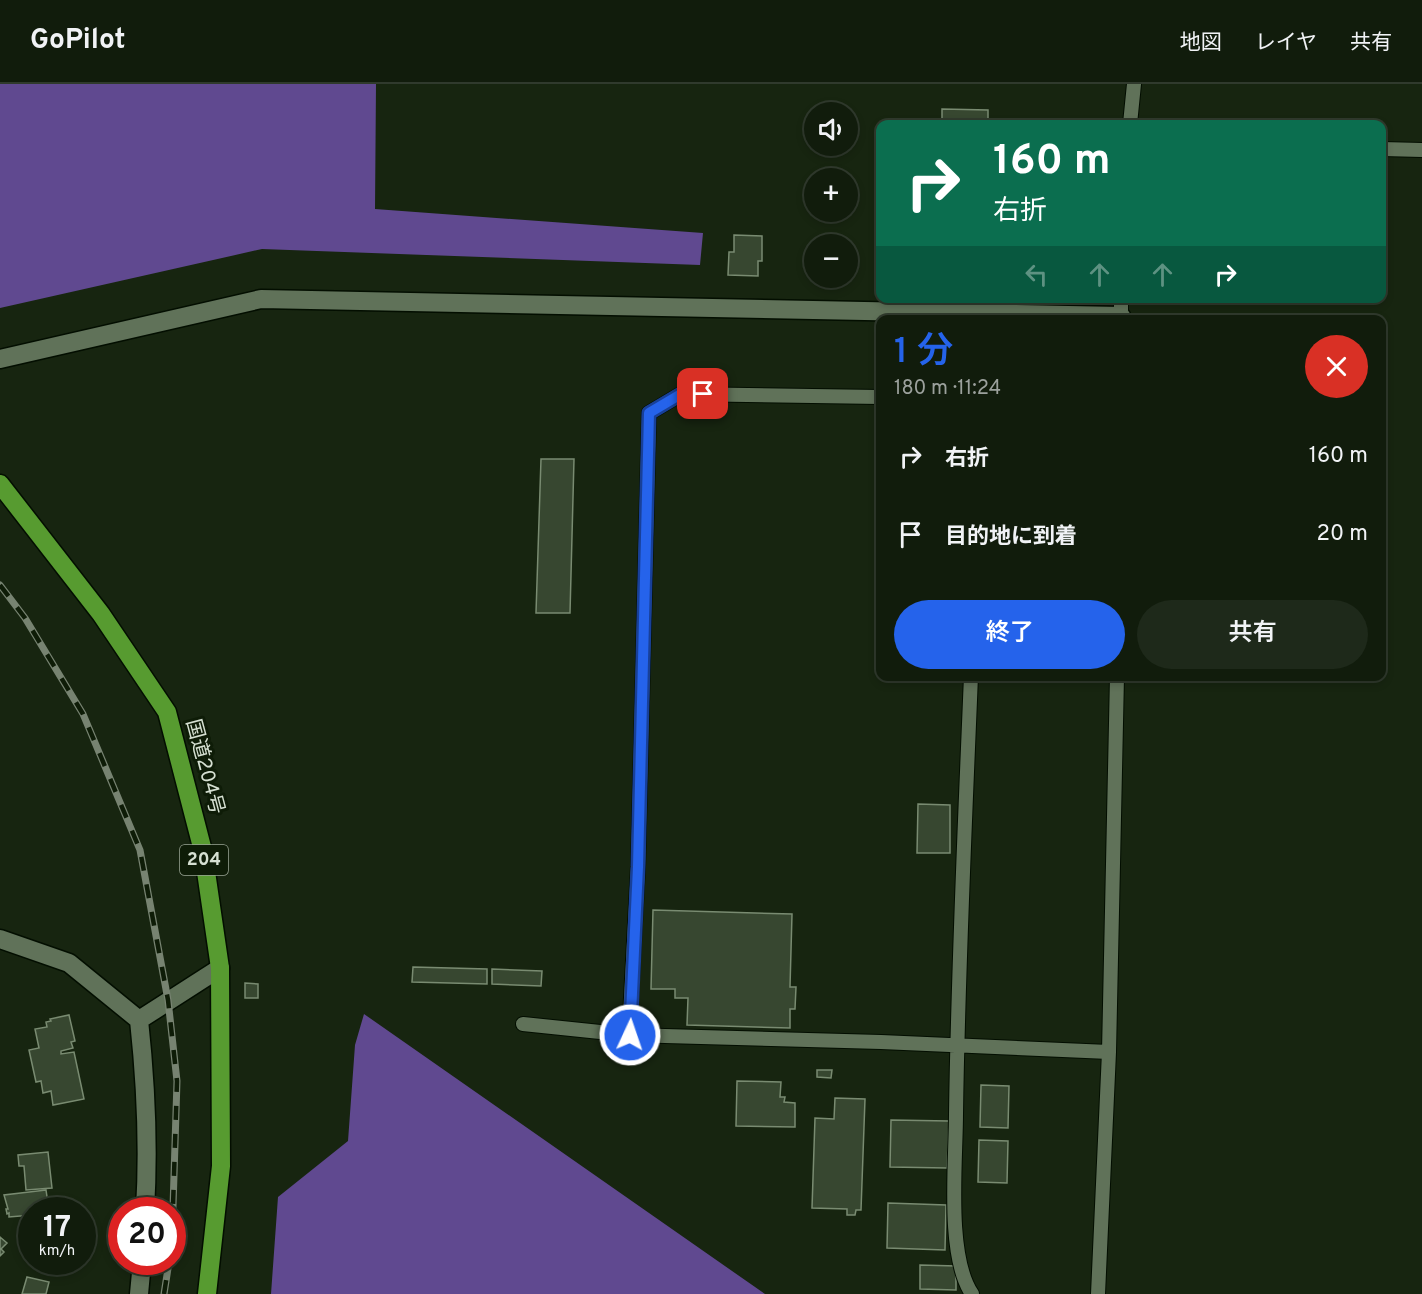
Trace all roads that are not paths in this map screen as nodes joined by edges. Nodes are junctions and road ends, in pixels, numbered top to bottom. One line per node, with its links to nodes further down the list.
1 (1134, 84): 2 (lane)
2 (1130, 120)
3 (1386, 149): 4 (lane)
4 (1422, 150)
5 (1121, 311): 6 (street)
6 (0, 359)
7 (876, 397): 15 (lane)
8 (0, 484): 12 (highway, 国道204号 / 204)
9 (971, 681): 16 (lane)
10 (1117, 681): 17 (lane)
11 (0, 939): 13 (street)
12 (220, 968): 13 (street); 21 (highway, 国道204号 / 204)
13 (139, 1020): 18 (street)
14 (523, 1024): 15 (lane)
15 (630, 1035): 16 (lane)
16 (957, 1045): 17 (lane); 22 (lane)
17 (1109, 1052): 23 (lane)
18 (146, 1197)
19 (141, 1275): 20 (street)
20 (139, 1294)
21 (207, 1294)
22 (972, 1294)
23 (1098, 1294)

